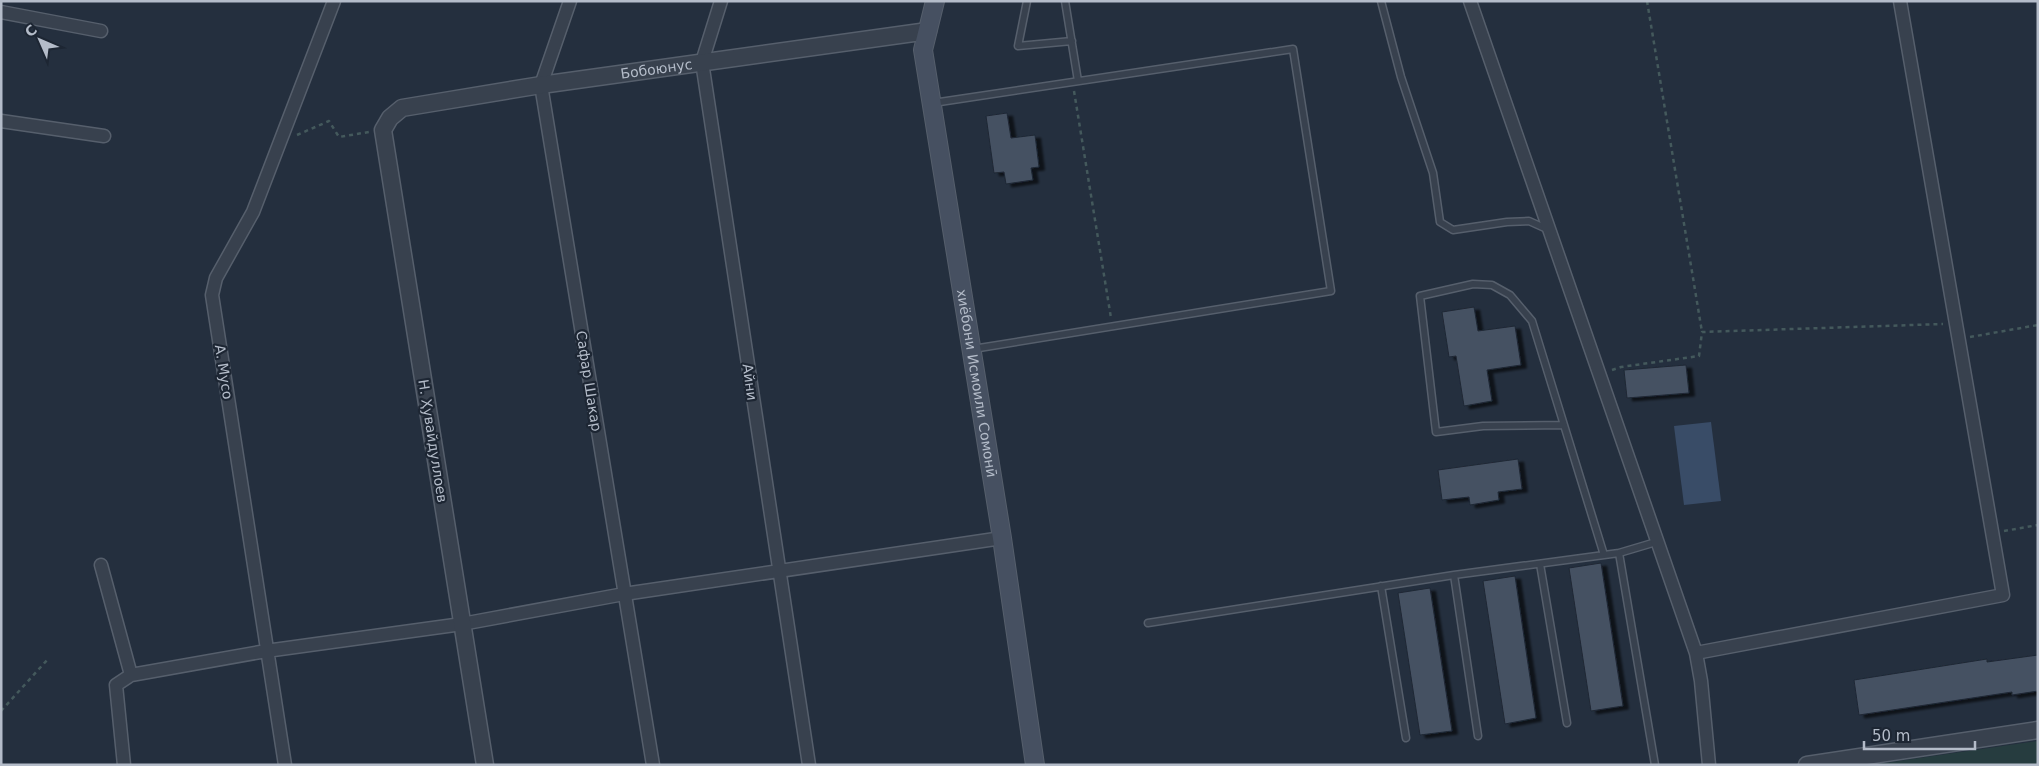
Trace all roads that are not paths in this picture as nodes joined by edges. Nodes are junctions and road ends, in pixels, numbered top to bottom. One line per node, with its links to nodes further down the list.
1 (334, 1): 36 (street, А. Мусо)
2 (570, 1): 16 (street, Сафар Шакар)
3 (721, 1): 14 (street, Айни)
4 (935, 1): 12 (main road, хиёбони Исмоили Сомонӣ)
5 (1027, 1): 13 (lane)
6 (1065, 1): 13 (lane)
7 (1381, 1): 21 (lane)
8 (1470, 1): 21 (street)
9 (1900, 1): 37 (street)
10 (1, 12): 11 (street)
11 (101, 31)
12 (928, 31): 14 (street, Бобоюнус); 17 (main road, хиёбони Исмоили Сомонӣ)
13 (1072, 41): 15 (lane)
14 (702, 62): 16 (street, Бобоюнус); 30 (street, Айни)
15 (1075, 82): 17 (lane); 22 (lane)
16 (541, 85): 19 (street, Бобоюнус); 33 (street, Сафар Шакар)
17 (931, 103): 22 (main road, хиёбони Исмоили Сомонӣ)
18 (1, 121): 20 (street)
19 (387, 124): 35 (street, Н. Ҳувайдуллоев)
20 (104, 136)
21 (1550, 230): 25 (street)
22 (972, 350): 24 (main road, хиёбони Исмоили Сомонӣ)
23 (1564, 425): 23 (lane); 27 (lane)
24 (1002, 538): 30 (street); 48 (main road, хиёбони Исмоили Сомонӣ)
25 (1656, 542): 26 (lane); 37 (street)
26 (1619, 553): 27 (lane); 49 (lane)
27 (1604, 555): 28 (lane)
28 (1540, 564): 31 (lane); 39 (lane)
29 (101, 566): 38 (street)
30 (778, 571): 33 (street); 47 (street, Айни)
31 (1454, 575): 32 (lane); 41 (lane)
32 (1382, 586): 34 (lane); 42 (lane)
33 (624, 594): 35 (street); 46 (street, Сафар Шакар)
34 (1148, 623)
35 (462, 624): 36 (street); 45 (street, Н. Ҳувайдуллоев)
36 (266, 651): 38 (street); 44 (street, А. Мусо)
37 (1696, 652): 50 (street)
38 (131, 675): 43 (street)
39 (1567, 723)
40 (2038, 730): 51 (street)
41 (1478, 736)
42 (1406, 738)
43 (124, 765)
44 (285, 765)
45 (485, 765)
46 (653, 765)
47 (809, 765)
48 (1035, 765)
49 (1655, 765)
50 (1708, 765)
51 (1807, 765)

